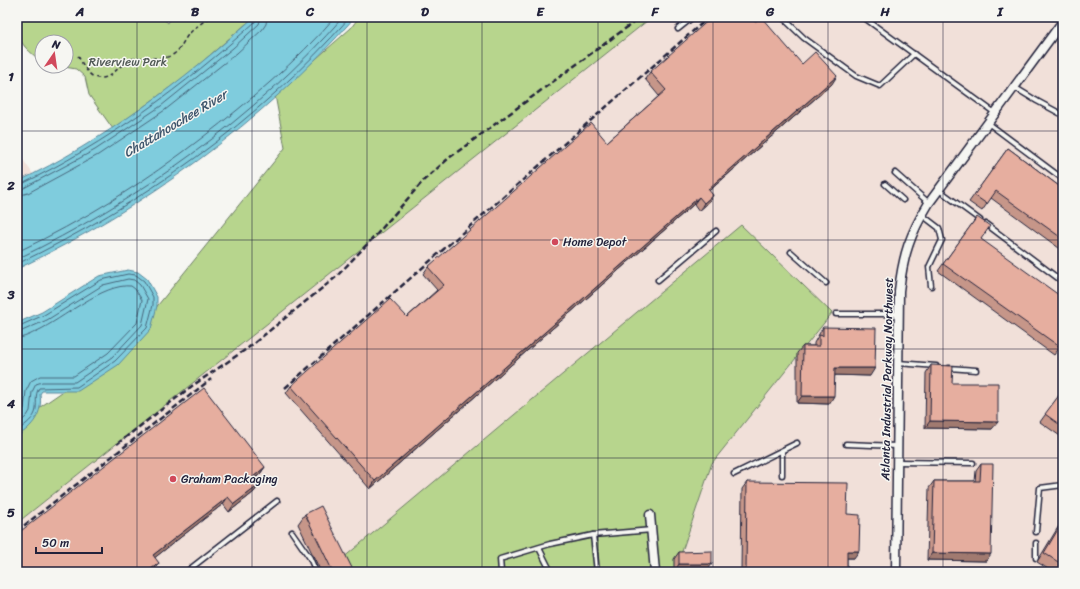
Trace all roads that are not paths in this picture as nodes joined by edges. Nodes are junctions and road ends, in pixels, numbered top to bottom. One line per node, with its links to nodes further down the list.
1 (694, 17): 5 (lane)
2 (782, 17): 6 (lane)
3 (863, 17): 6 (lane)
4 (1063, 21): 7 (street, Atlanta Industrial Parkway Northwest)
5 (678, 29)
6 (914, 54): 8 (lane)
7 (1014, 87): 8 (street, Atlanta Industrial Parkway Northwest); 9 (lane)
8 (995, 114): 10 (street, Atlanta Industrial Parkway Northwest)
9 (1063, 116)
10 (988, 123): 12 (lane); 14 (street, Atlanta Industrial Parkway Northwest)
11 (895, 173): 16 (lane)
12 (1063, 179)
13 (885, 184): 15 (lane)
14 (939, 190): 16 (street, Atlanta Industrial Parkway Northwest); 21 (lane)
15 (903, 200)
16 (929, 203): 17 (street, Atlanta Industrial Parkway Northwest)
17 (922, 215): 23 (lane); 25 (street, Atlanta Industrial Parkway Northwest)
18 (716, 231): 20 (lane)
19 (791, 252): 22 (lane)
20 (658, 280)
21 (1063, 282)
22 (826, 283)
23 (931, 286)
24 (836, 314): 25 (lane)
25 (899, 314): 26 (street, Atlanta Industrial Parkway Northwest)
26 (898, 363): 27 (lane); 30 (street, Atlanta Industrial Parkway Northwest)
27 (976, 370)
28 (797, 443): 31 (lane)
29 (846, 444): 30 (lane)
30 (897, 446): 32 (street, Atlanta Industrial Parkway Northwest)
31 (782, 451): 34 (lane); 35 (lane)
32 (897, 462): 33 (lane); 52 (street, Atlanta Industrial Parkway Northwest)
33 (973, 463)
34 (734, 474)
35 (782, 475)
36 (1063, 485): 41 (lane)
37 (277, 501): 46 (lane)
38 (650, 515): 39 (street)
39 (652, 530): 42 (lane); 51 (street)
40 (292, 532): 47 (lane)
41 (1036, 532)
42 (592, 535): 44 (lane); 50 (lane)
43 (1036, 543): 45 (lane)
44 (539, 548): 48 (lane); 49 (lane)
45 (1036, 558)
46 (186, 572)
47 (316, 572)
48 (501, 572)
49 (551, 572)
50 (596, 572)
51 (655, 572)
52 (896, 572)

